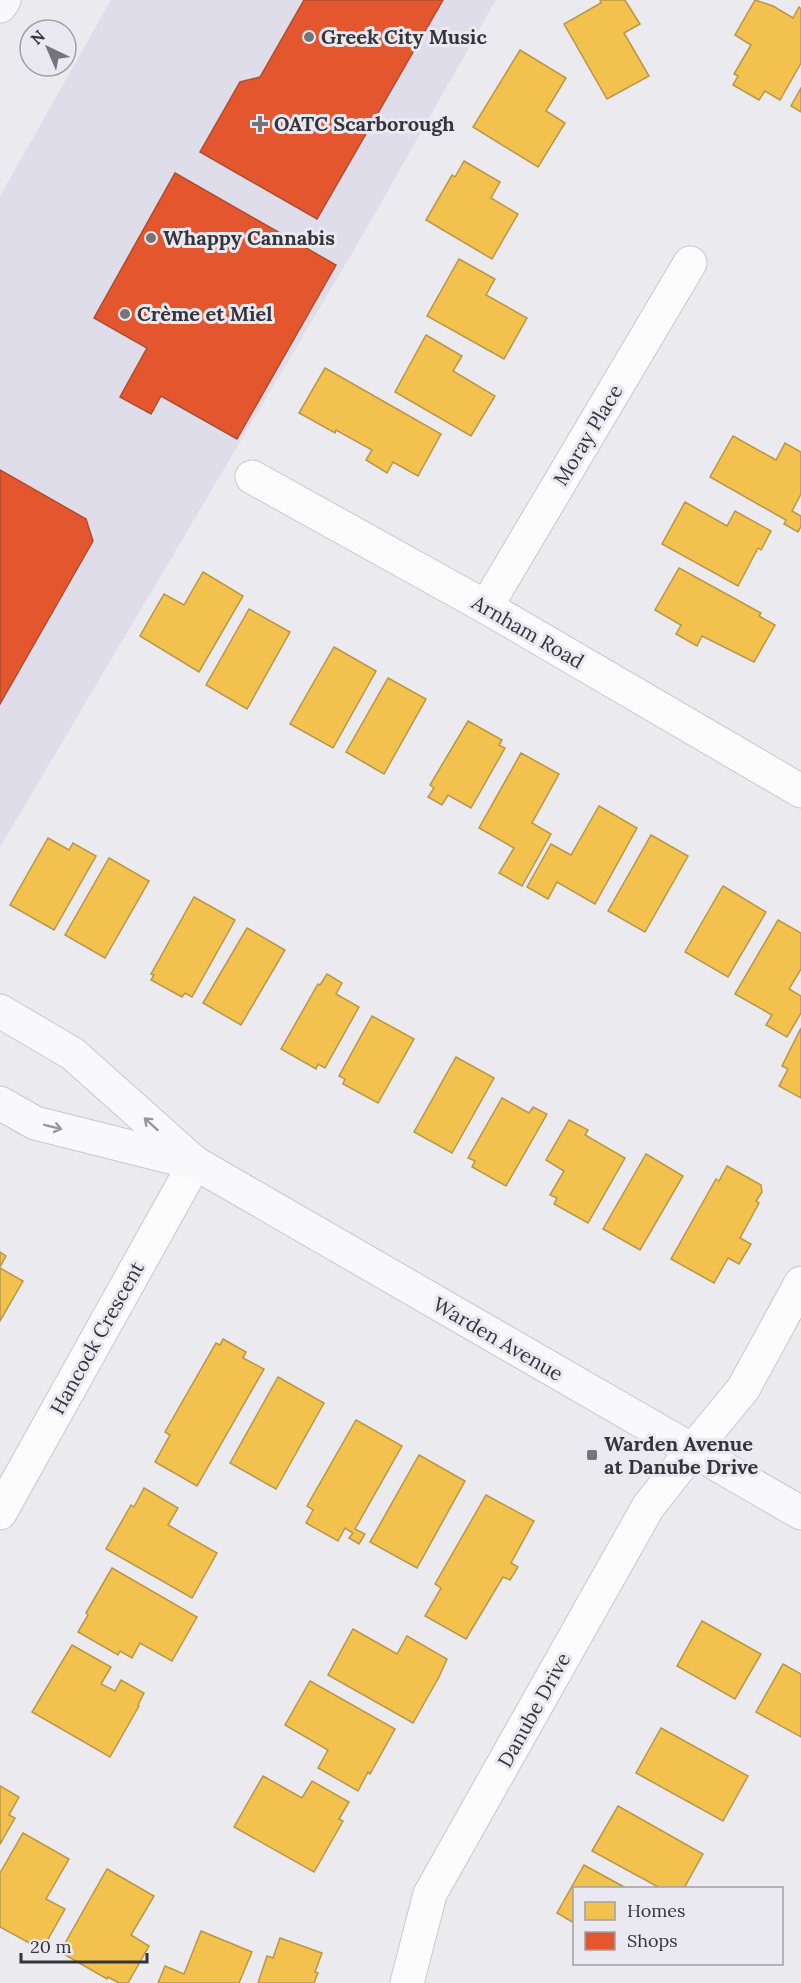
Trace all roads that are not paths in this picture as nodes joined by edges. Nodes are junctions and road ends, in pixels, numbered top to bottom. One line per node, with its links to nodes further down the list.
1 (4, 0): 2 (main road)
2 (0, 6)
3 (690, 263): 5 (street, Moray Place)
4 (252, 477): 5 (street, Arnham Road)
5 (486, 607): 6 (street, Arnham Road)
6 (801, 791)
7 (0, 1011): 9 (main road, Warden Avenue, one-way to 7)
8 (0, 1103): 9 (main road, Warden Avenue, one-way to 9)
9 (195, 1163): 11 (main road, Warden Avenue); 12 (street, Hancock Crescent)
10 (801, 1283): 11 (street, Danube Drive)
11 (692, 1451): 13 (main road, Warden Avenue); 14 (street, Danube Drive)
12 (0, 1513)
13 (801, 1513)
14 (407, 1983)

